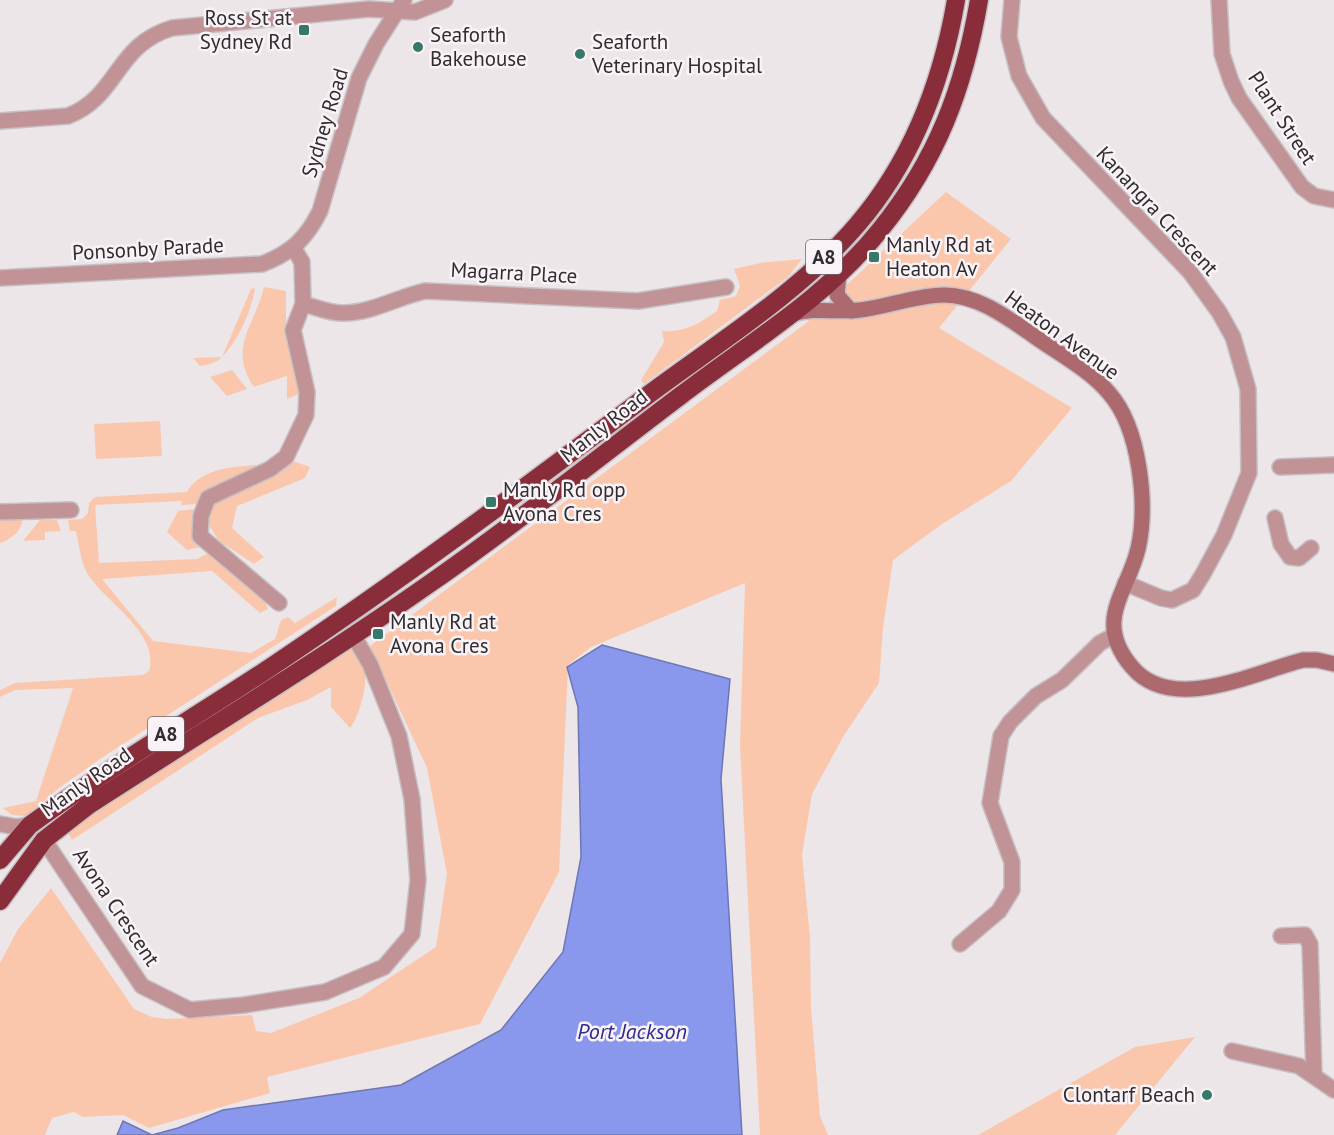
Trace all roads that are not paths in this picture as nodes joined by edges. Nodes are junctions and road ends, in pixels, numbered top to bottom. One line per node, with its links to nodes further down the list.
1 (445, 0): 6 (street)
2 (956, 0): 24 (highway, Manly Road / A8)
3 (979, 0): 10 (highway, Manly Road / A8)
4 (1012, 0): 22 (street, Kanangra Crescent)
5 (1219, 0): 8 (street, Plant Street)
6 (401, 6): 7 (street); 9 (street, Sydney Road)
7 (0, 121)
8 (1334, 200)
9 (294, 249): 11 (street, Ponsonby Parade); 13 (street)
10 (839, 273): 14 (street); 15 (highway, Manly Road / A8)
11 (0, 278)
12 (726, 287): 13 (street, Magarra Place)
13 (303, 304): 23 (street)
14 (851, 311): 15 (street, Heaton Avenue); 22 (street, Heaton Avenue)
15 (789, 315): 25 (highway, Manly Road / A8)
16 (1334, 465): 17 (street)
17 (1280, 466)
18 (71, 510): 19 (street)
19 (0, 513)
20 (1275, 518): 21 (street)
21 (1311, 548)
22 (1125, 583): 26 (street, Heaton Avenue)
23 (279, 603)
24 (342, 618): 25 (highway, Avona Crescent); 29 (highway, Manly Road / A8)
25 (353, 635): 30 (highway, Manly Road / A8); 30 (street, Avona Crescent)
26 (1115, 635): 27 (street); 34 (street)
27 (1334, 664)
28 (0, 824): 29 (street)
29 (30, 825): 31 (highway, Manly Road / A8)
30 (44, 840): 32 (highway, Manly Road / A8)
31 (0, 860)
32 (0, 901)
33 (1281, 936): 36 (street)
34 (960, 944)
35 (1232, 1051): 36 (street)
36 (1314, 1075): 37 (street)
37 (1334, 1090)

